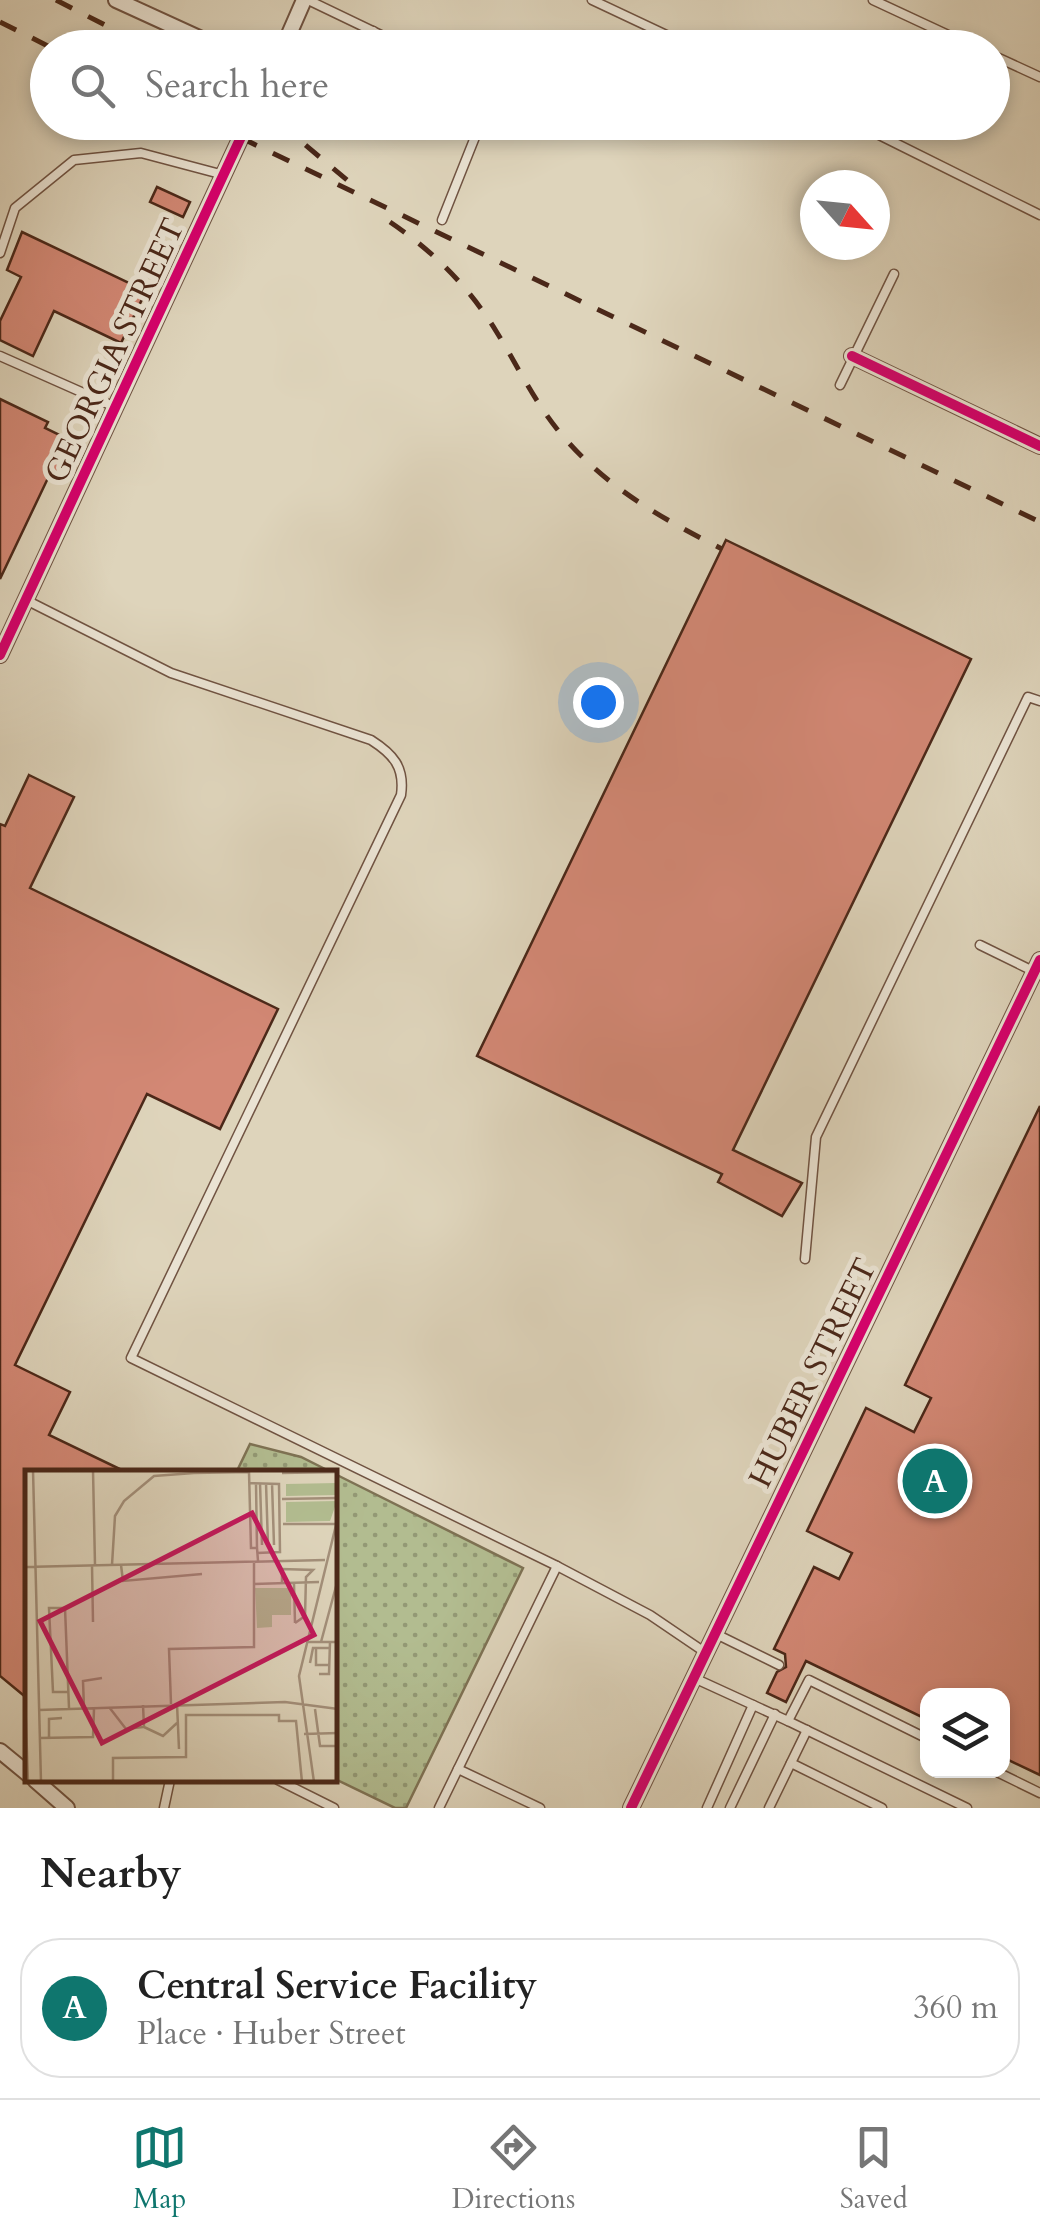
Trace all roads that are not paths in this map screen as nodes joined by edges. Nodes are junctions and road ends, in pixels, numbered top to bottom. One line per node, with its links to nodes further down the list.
1 (116, 0): 5 (street)
2 (306, 0): 6 (street); 7 (lane)
3 (592, 0): 8 (lane)
4 (873, 0): 9 (lane)
5 (182, 30)
6 (291, 30)
7 (372, 30)
8 (656, 30)
9 (937, 30)
10 (1010, 63): 11 (lane)
11 (1040, 77)
12 (240, 140): 15 (street, GEORGIA STREET)
13 (474, 140): 17 (lane)
14 (889, 140): 16 (lane)
15 (224, 175): 18 (lane); 23 (street, GEORGIA STREET)
16 (1040, 215)
17 (442, 220)
18 (0, 253)
19 (894, 274): 21 (lane)
20 (0, 356): 23 (lane)
21 (852, 356): 22 (lane); 24 (street)
22 (840, 385)
23 (116, 408): 25 (street, GEORGIA STREET)
24 (1040, 446)
25 (26, 600): 26 (street, GEORGIA STREET); 31 (lane)
26 (2, 646)
27 (1040, 701): 30 (lane)
28 (980, 945): 29 (lane)
29 (1037, 966): 32 (street, HUBER STREET)
30 (805, 1259)
31 (557, 1566): 33 (lane); 45 (lane)
32 (715, 1634): 33 (street, HUBER STREET); 34 (lane)
33 (706, 1653): 36 (street, HUBER STREET)
34 (779, 1665)
35 (799, 1675): 37 (lane)
36 (694, 1678): 38 (lane); 57 (street, HUBER STREET)
37 (809, 1680): 40 (lane); 42 (lane)
38 (753, 1705): 39 (lane); 58 (lane)
39 (775, 1714): 40 (lane); 59 (lane)
40 (788, 1721): 41 (lane)
41 (808, 1730): 44 (lane); 62 (lane)
42 (920, 1735)
43 (0, 1751): 46 (street)
44 (791, 1763): 60 (lane); 61 (lane)
45 (458, 1769): 55 (lane); 56 (lane)
46 (25, 1772)
47 (1009, 1778): 51 (lane)
48 (38, 1783): 52 (street)
49 (169, 1783): 53 (lane)
50 (284, 1783): 54 (lane)
51 (1040, 1793)
52 (67, 1808)
53 (164, 1808)
54 (334, 1808)
55 (439, 1808)
56 (540, 1808)
57 (631, 1808)
58 (706, 1808)
59 (730, 1808)
60 (770, 1808)
61 (882, 1808)
62 (967, 1808)

